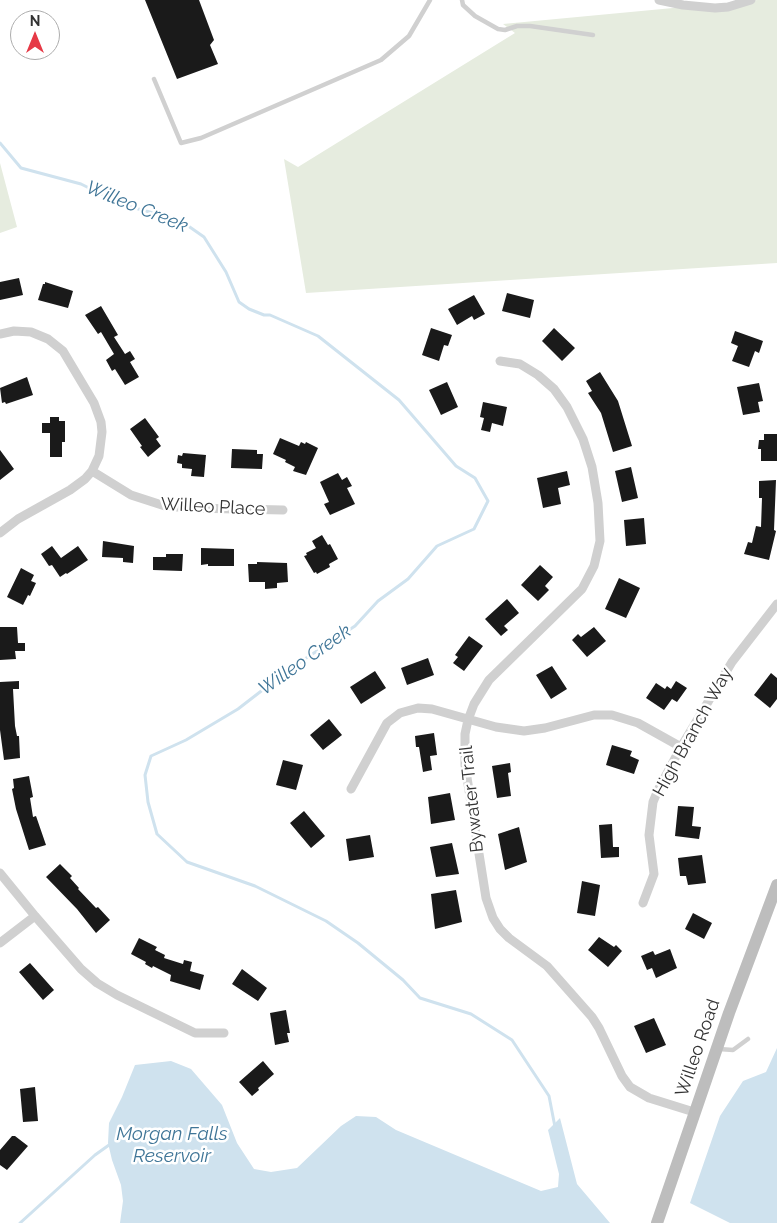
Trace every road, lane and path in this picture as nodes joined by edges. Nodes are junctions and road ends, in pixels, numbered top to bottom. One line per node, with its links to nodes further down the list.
1 (430, 0): 6 (lane)
2 (462, 0): 5 (lane)
3 (659, 0): 4 (street)
4 (751, 0)
5 (593, 35)
6 (154, 79)
7 (0, 334): 9 (street)
8 (500, 361): 13 (street, Bywater Trail)
9 (92, 470): 10 (street, Willeo Place); 11 (street)
10 (283, 510)
11 (0, 533)
12 (777, 604): 14 (street, High Branch Way)
13 (468, 720): 14 (street); 15 (street); 24 (street, Bywater Trail)
14 (681, 747): 18 (street, High Branch Way)
15 (351, 789)
16 (0, 873): 19 (street)
17 (777, 885): 23 (street, Willeo Road)
18 (642, 904)
19 (34, 916): 20 (street); 21 (street)
20 (0, 943)
21 (224, 1033)
22 (748, 1039): 23 (lane)
23 (717, 1049): 24 (street, Willeo Road)
24 (694, 1112): 25 (street, Willeo Road)
25 (657, 1223)

